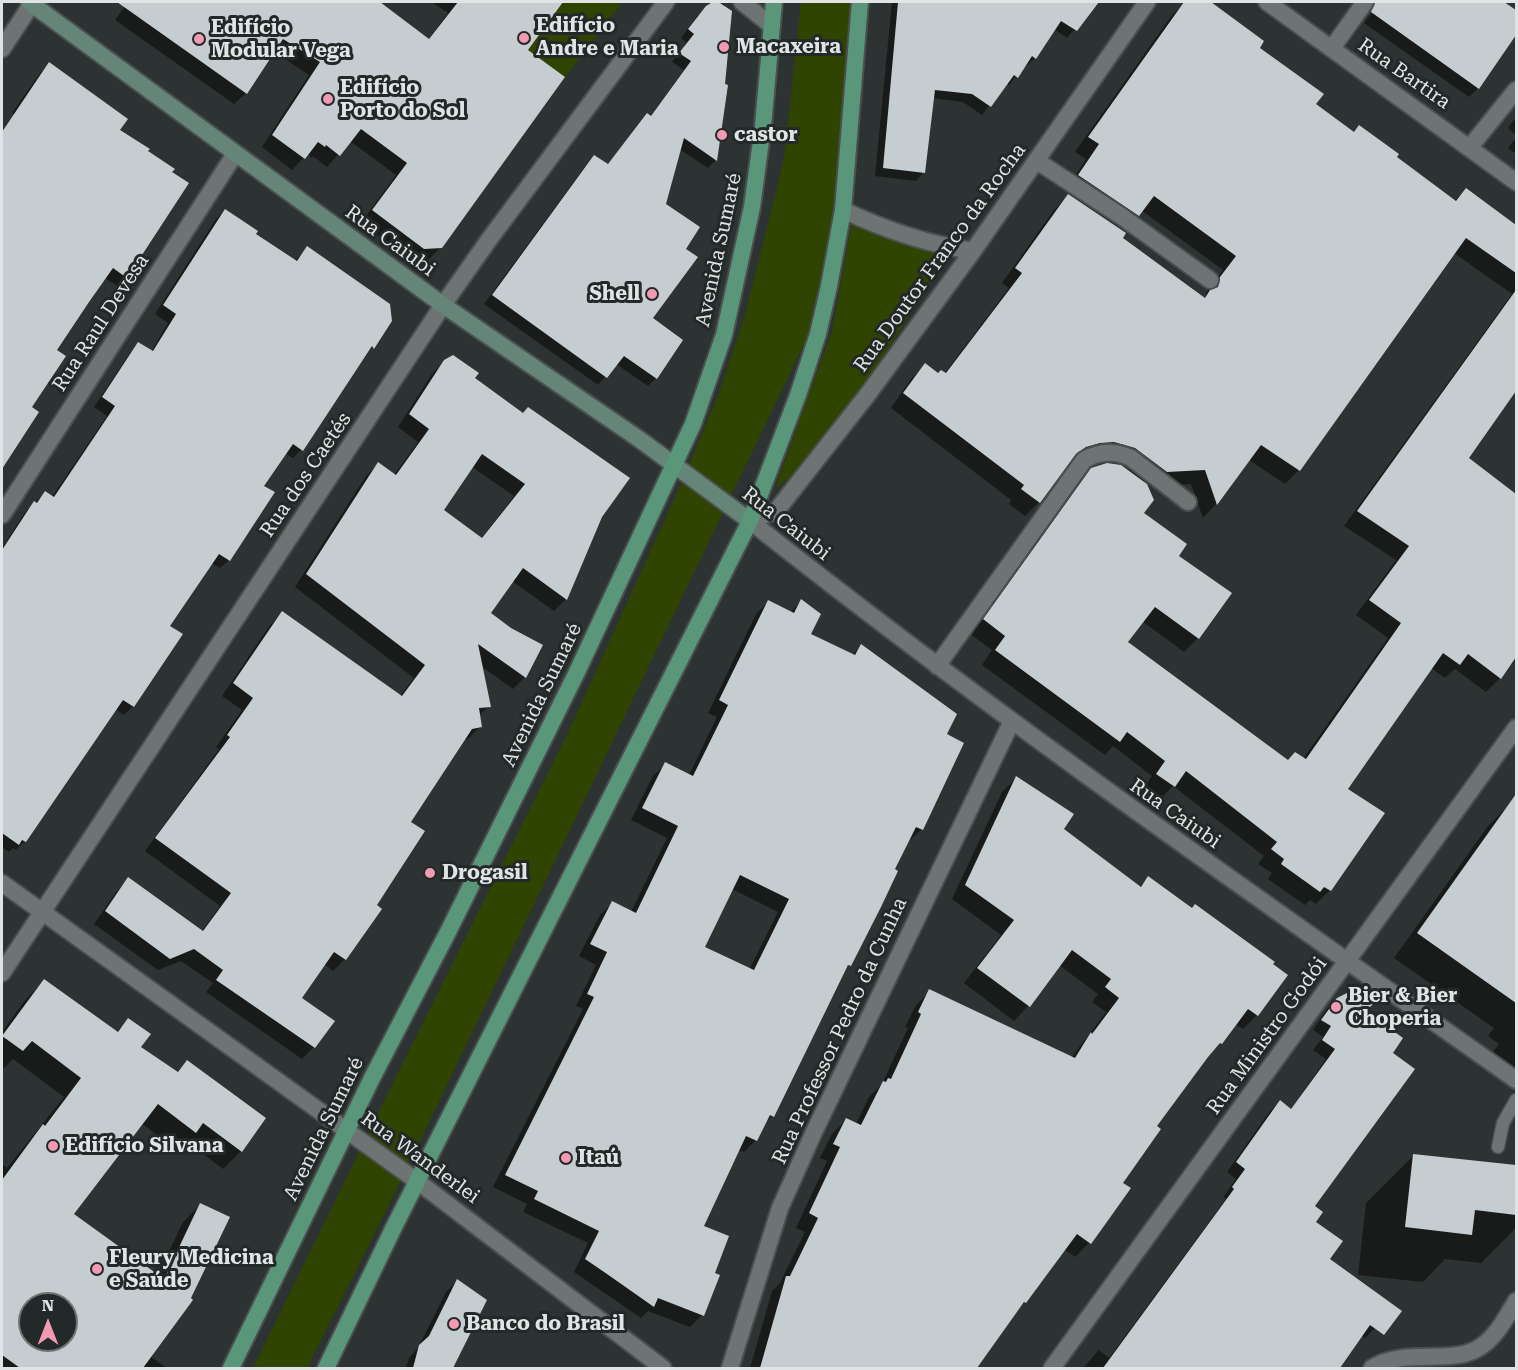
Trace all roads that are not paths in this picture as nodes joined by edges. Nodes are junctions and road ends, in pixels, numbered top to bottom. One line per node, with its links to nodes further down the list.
1 (31, 2): 12 (street); 15 (main road, Rua Caiubi)
2 (679, 2): 9 (street, Rua dos Caetés)
3 (742, 2): 10 (street)
4 (774, 2): 10 (main road, Avenida Sumaré)
5 (860, 2): 18 (main road)
6 (1147, 2): 16 (street, Rua Doutor Franco da Rocha)
7 (1268, 2): 11 (street, Rua Bartira)
8 (1365, 2): 11 (street)
9 (663, 6): 21 (street, Rua dos Caetés)
10 (772, 26): 22 (main road, Avenida Sumaré)
11 (1332, 48): 14 (street, Rua Bartira)
12 (2, 49)
13 (1516, 90): 14 (street)
14 (1470, 147): 17 (street, Rua Bartira)
15 (235, 154): 21 (main road, Rua Caiubi); 24 (street, Rua Raul Devesa)
16 (1037, 161): 19 (street, Rua Doutor Franco da Rocha); 20 (street)
17 (1516, 182)
18 (843, 210): 19 (street); 25 (main road)
19 (974, 251): 25 (street, Rua Doutor Franco da Rocha)
20 (1210, 280)
21 (444, 305): 22 (main road, Rua Caiubi); 30 (street, Rua dos Caetés)
22 (675, 467): 25 (main road, Rua Caiubi); 35 (main road, Avenida Sumaré)
23 (1188, 502): 26 (street)
24 (2, 515)
25 (750, 521): 26 (street, Rua Caiubi); 37 (main road)
26 (937, 666): 27 (street, Rua Caiubi)
27 (1012, 721): 31 (street, Rua Caiubi); 42 (street, Rua Professor Pedro da Cunha)
28 (1516, 728): 31 (street, Rua Ministro Godói)
29 (2, 883): 30 (street, Rua Wanderlei)
30 (42, 912): 32 (street, Rua dos Caetés); 35 (street, Rua Wanderlei)
31 (1347, 961): 33 (street, Rua Caiubi); 43 (street, Rua Ministro Godói)
32 (2, 973)
33 (1516, 1080)
34 (1516, 1100): 36 (lane)
35 (346, 1130): 37 (street, Rua Wanderlei); 39 (main road, Avenida Sumaré)
36 (1498, 1147)
37 (417, 1181): 40 (main road); 41 (street, Rua Wanderlei)
38 (1516, 1301): 44 (street)
39 (231, 1368)
40 (326, 1368)
41 (663, 1368)
42 (730, 1368)
43 (1052, 1368)
44 (1372, 1368)

